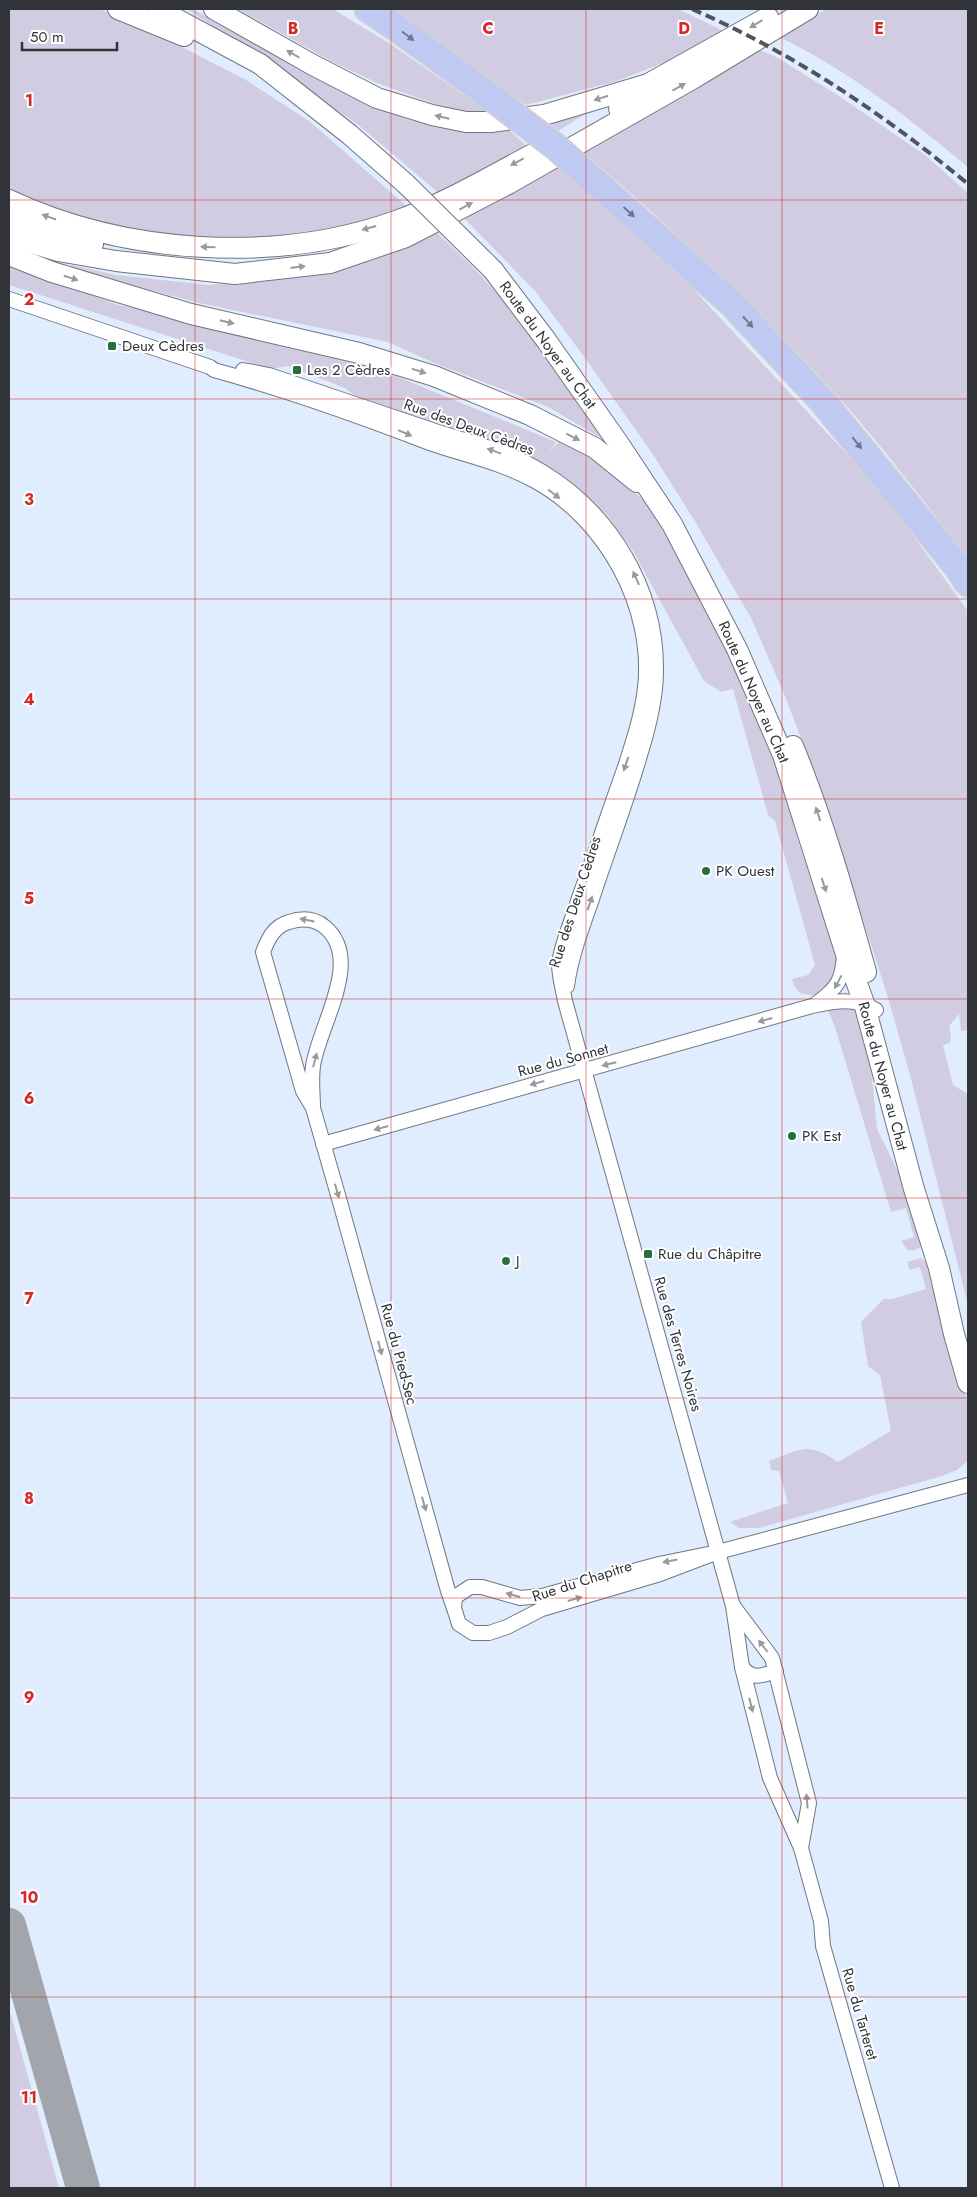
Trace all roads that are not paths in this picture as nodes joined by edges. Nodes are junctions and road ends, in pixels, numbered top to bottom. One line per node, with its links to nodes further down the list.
1 (118, 9): 8 (street)
2 (158, 9): 8 (street)
3 (214, 9): 7 (street, one-way to 3)
4 (368, 9): 17 (highway, one-way to 17, bridge)
5 (782, 9): 7 (street, one-way to 7)
6 (808, 9): 14 (street, one-way to 6)
7 (648, 84): 9 (street, one-way to 9)
8 (349, 134): 13 (street, bridge)
9 (9, 200)
10 (9, 218): 14 (street)
11 (9, 236): 14 (street)
12 (9, 256): 16 (street, one-way to 16)
13 (493, 270): 16 (street, Route du Noyer au Chat); 21 (street, Route du Noyer au Chat, one-way to 13)
14 (264, 271)
15 (9, 299): 19 (street, Rue des Deux Cèdres)
16 (672, 524): 18 (street, Route du Noyer au Chat, one-way to 18)
17 (968, 583)
18 (844, 948): 20 (street, Rue du Sonnet, one-way to 20); 21 (street, Route du Noyer au Chat)
19 (564, 1000): 22 (street, Rue des Terres Noires)
20 (812, 1006): 21 (street, Rue du Sonnet); 22 (street, Rue du Sonnet, one-way to 22)
21 (870, 1006): 25 (street, Route du Noyer au Chat); 26 (street, Route du Noyer au Chat)
22 (584, 1070): 24 (street, Rue du Sonnet, one-way to 24); 28 (street, Rue des Terres Noires)
23 (312, 1108): 23 (street, one-way to 23); 24 (street, Rue du Pied-Sec)
24 (323, 1144): 30 (street, Rue du Pied-Sec, one-way to 30)
25 (968, 1338)
26 (968, 1383)
27 (968, 1485): 28 (street, Rue du Chapitre)
28 (718, 1552): 29 (street, Rue du Tarteret); 30 (street, Rue du Chapitre, one-way to 30); 30 (street, Rue du Chapitre, one-way to 28)
29 (733, 1606): 31 (street, Rue du Tarteret); 32 (street, Rue du Tarteret, one-way to 29)
30 (454, 1608)
31 (742, 1667): 32 (street); 33 (street, Rue du Tarteret, one-way to 33)
32 (776, 1671): 33 (street, Rue du Tarteret, one-way to 32)
33 (801, 1848): 34 (street, Rue du Tarteret)
34 (892, 2188)

